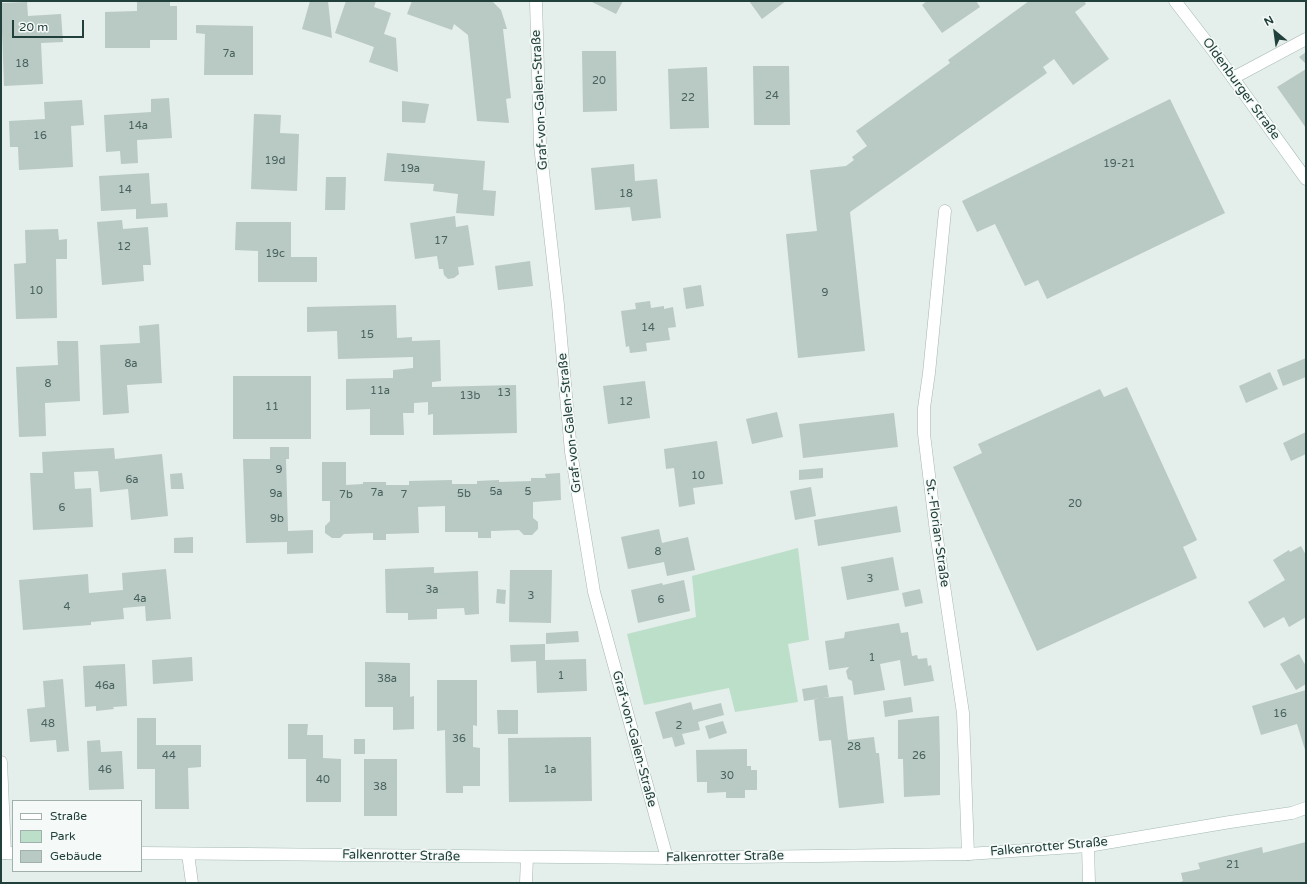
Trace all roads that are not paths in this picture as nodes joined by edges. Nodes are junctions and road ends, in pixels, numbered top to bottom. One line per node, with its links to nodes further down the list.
1 (536, 1): 15 (street, Graf-von-Galen-Straße)
2 (1175, 1): 4 (street, Oldenburger Straße)
3 (1306, 39): 4 (street)
4 (1233, 78): 5 (street, Oldenburger Straße)
5 (1306, 179)
6 (945, 211): 13 (street, St.-Florian-Straße)
7 (1, 762): 10 (street)
8 (1306, 808): 9 (street, Falkenrotter Straße)
9 (1088, 846): 13 (street, Falkenrotter Straße); 18 (street)
10 (6, 853)
11 (142, 854): 12 (street, Falkenrotter Straße)
12 (188, 854): 14 (street, Falkenrotter Straße); 16 (street)
13 (968, 854): 15 (street, Falkenrotter Straße)
14 (527, 857): 15 (street, Falkenrotter Straße); 17 (street)
15 (667, 858)
16 (192, 883)
17 (526, 883)
18 (1089, 883)

